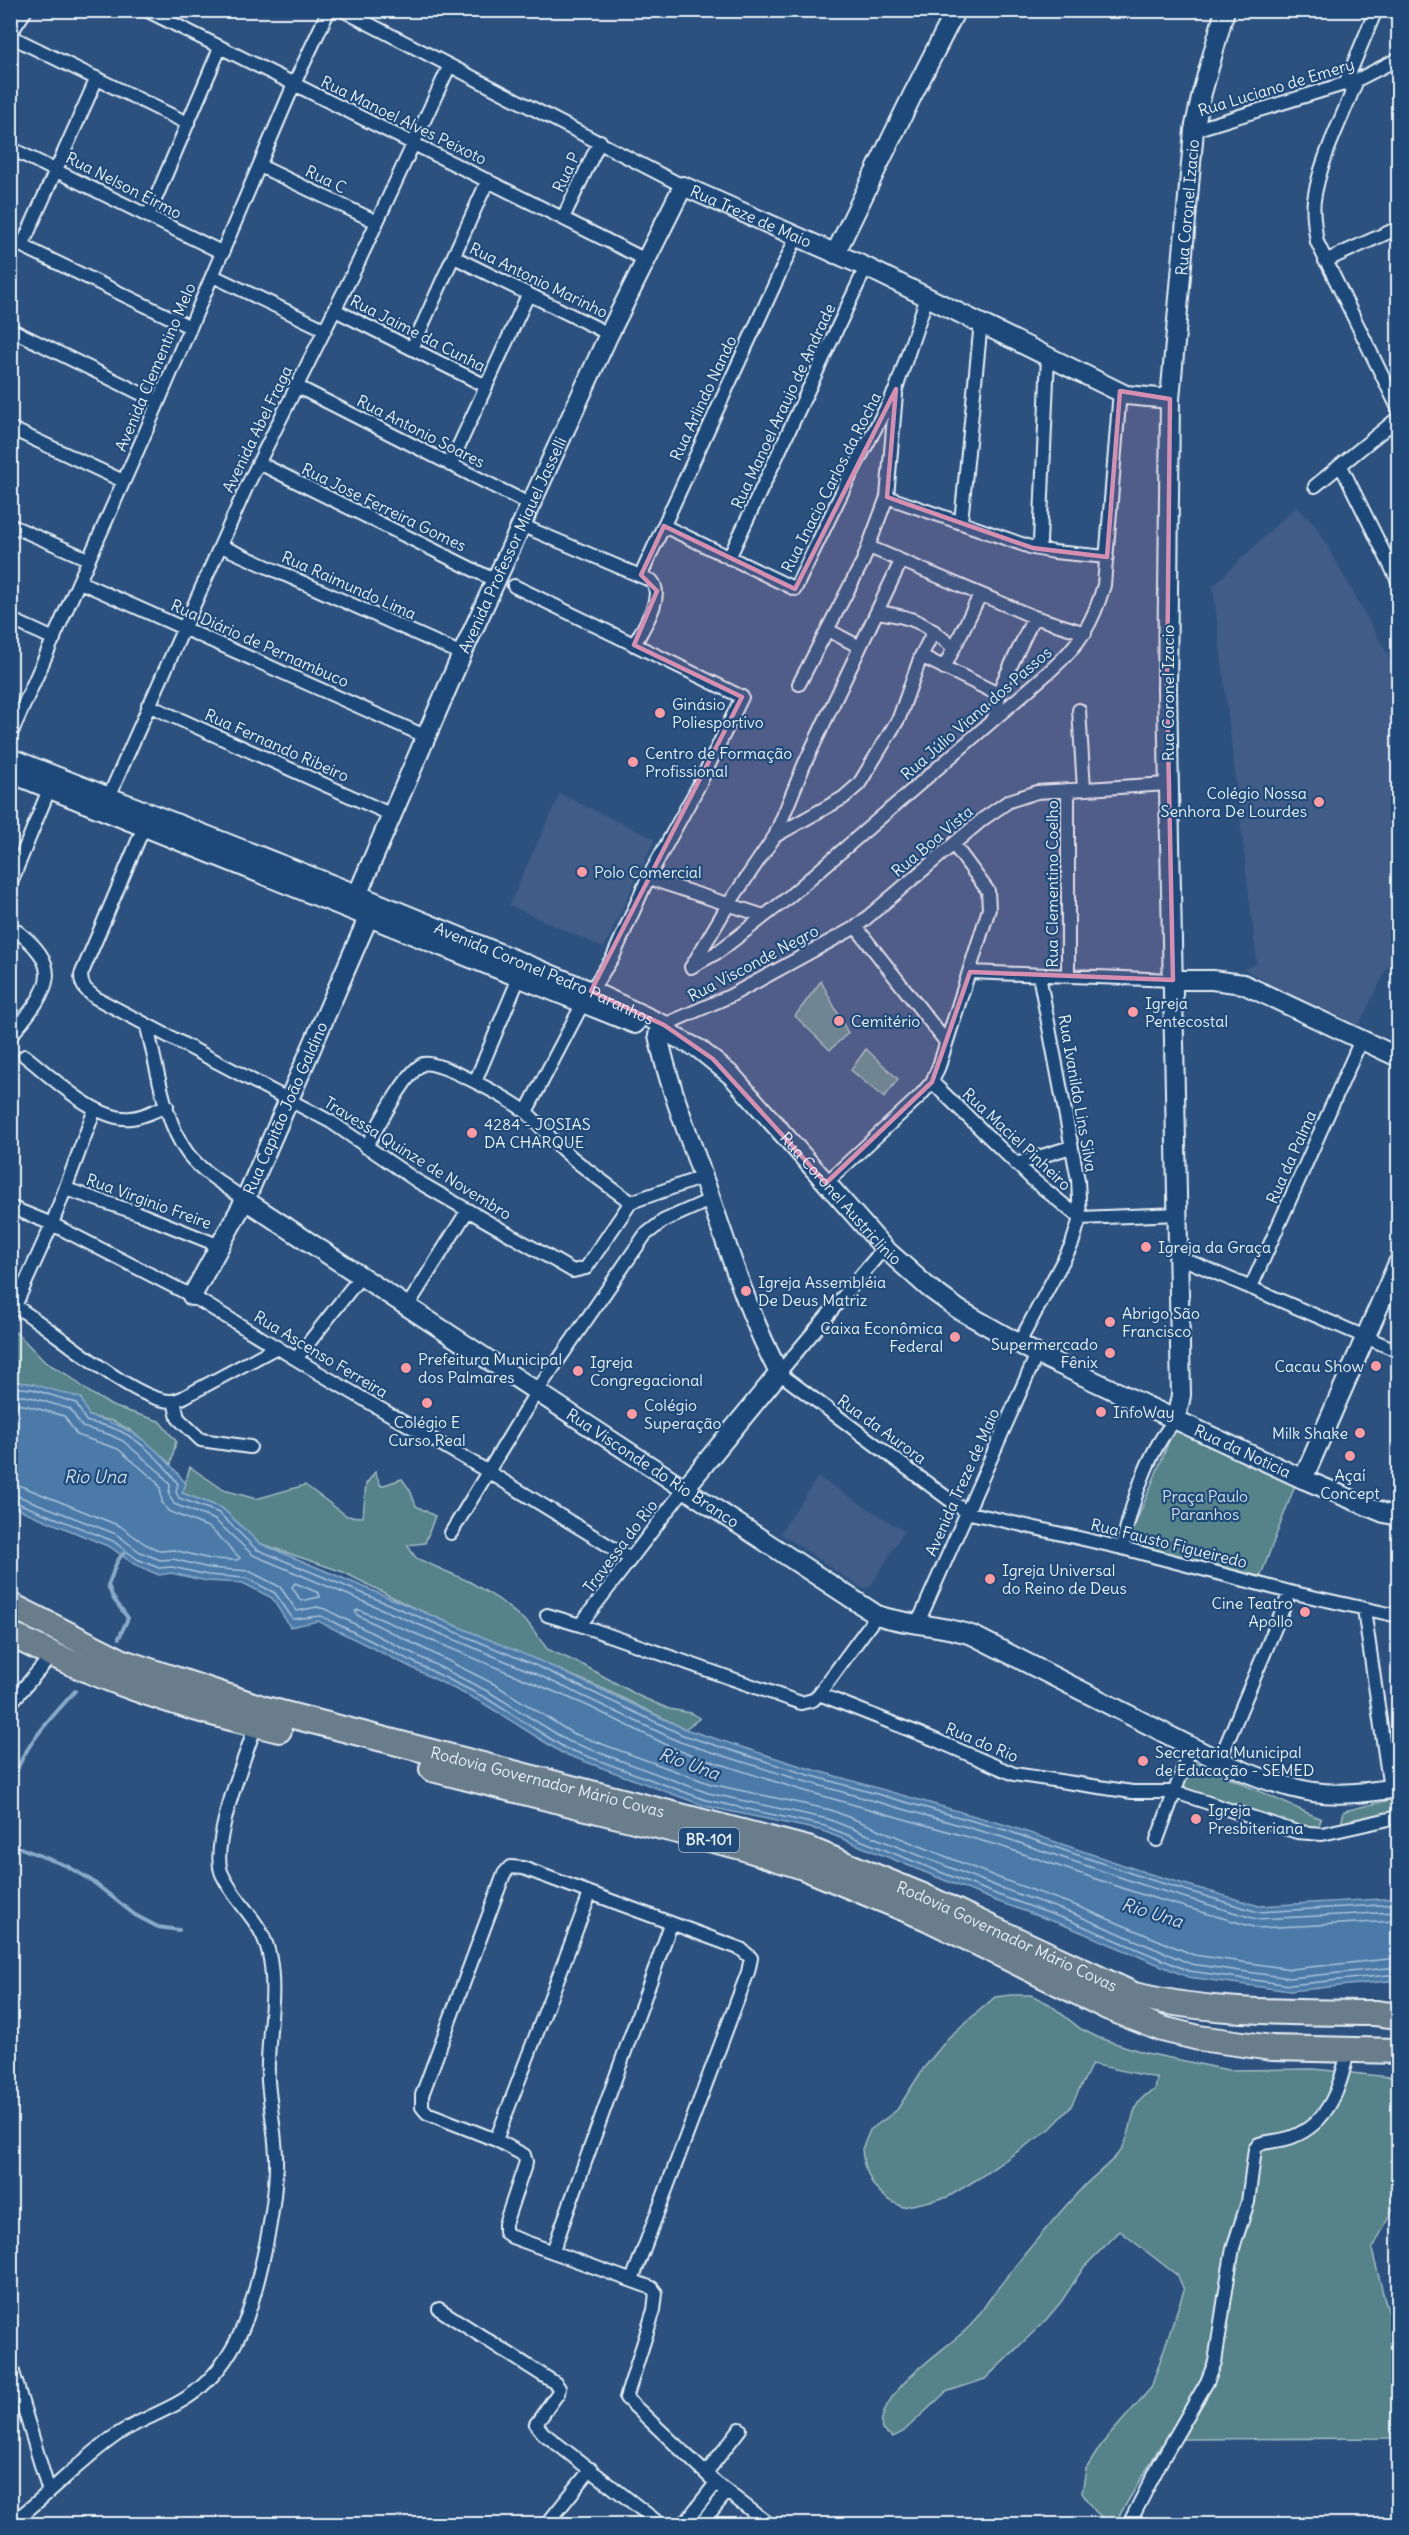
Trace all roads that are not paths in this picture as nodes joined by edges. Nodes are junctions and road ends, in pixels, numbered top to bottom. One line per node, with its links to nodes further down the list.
1 (26, 10): 8 (street)
2 (146, 10): 9 (street, Rua Manoel Alves Peixoto)
3 (329, 10): 14 (street, Avenida Clementino Melo)
4 (342, 10): 11 (street, Rua Treze de Maio)
5 (956, 10): 31 (street)
6 (1225, 10): 16 (street, Rua Coronel Izacio)
7 (1376, 10): 13 (street)
8 (10, 35): 12 (street)
9 (220, 48): 14 (street, Rua Manoel Alves Peixoto); 15 (street)
10 (1395, 64): 13 (street, Rua Luciano de Emery)
11 (449, 67): 17 (street, Rua Treze de Maio); 18 (street, Avenida Abel Fraga)
12 (97, 78): 15 (street); 21 (street)
13 (1351, 82): 16 (street, Rua Luciano de Emery); 34 (street)
14 (294, 84): 18 (street, Rua Manoel Alves Peixoto); 20 (street, Avenida Clementino Melo)
15 (187, 123): 24 (street)
16 (1194, 130): 51 (street, Rua Coronel Izacio)
17 (600, 141): 23 (street, Rua Treze de Maio); 25 (street, Rua P)
18 (414, 144): 22 (street, Rua Manoel Alves Peixoto); 26 (street, Avenida Abel Fraga)
19 (10, 148): 21 (street, Rua Nelson Eirmo)
20 (260, 166): 26 (street, Rua C); 30 (street, Avenida Clementino Melo)
21 (56, 170): 24 (street, Rua Nelson Eirmo); 29 (street)
22 (488, 180): 25 (street, Rua Manoel Alves Peixoto); 32 (street)
23 (683, 186): 28 (street, Rua Treze de Maio); 33 (street, Avenida Professor Miguel Jasselli)
24 (148, 216): 30 (street, Rua Nelson Eirmo)
25 (563, 218): 33 (street, Rua Manoel Alves Peixoto)
26 (378, 222): 39 (street, Avenida Abel Fraga)
27 (1398, 228): 34 (street)
28 (797, 236): 31 (street, Rua Treze de Maio); 66 (street, Rua Arlindo Nando)
29 (16, 243): 41 (street)
30 (223, 253): 36 (street, Avenida Clementino Melo)
31 (836, 254): 35 (street, Rua Treze de Maio)
32 (454, 257): 37 (street, Rua Antonio Marinho); 45 (street)
33 (646, 260): 44 (street, Avenida Professor Miguel Jasselli)
34 (1325, 261): 53 (street)
35 (866, 267): 38 (street, Rua Treze de Maio); 71 (street, Rua Manoel Araujo de Andrade)
36 (213, 276): 41 (street, Avenida Clementino Melo); 43 (street)
37 (528, 295): 44 (street, Rua Antonio Marinho); 48 (street)
38 (927, 297): 40 (street, Rua Treze de Maio); 49 (street, Rua Inacio Carlos da Rocha)
39 (335, 310): 43 (street, Avenida Abel Fraga); 45 (street, Rua Jaime da Cunha)
40 (981, 322): 46 (street, Rua Treze de Maio); 63 (street)
41 (190, 327): 52 (street, Avenida Clementino Melo)
42 (10, 329): 52 (street)
43 (324, 329): 47 (street, Avenida Abel Fraga)
44 (609, 334): 62 (street, Avenida Professor Miguel Jasselli)
45 (412, 348): 48 (street, Rua Jaime da Cunha)
46 (1048, 356): 50 (street, Rua Treze de Maio); 69 (street)
47 (296, 386): 56 (street, Avenida Abel Fraga); 57 (street, Rua Antonio Soares)
48 (486, 386): 57 (street)
49 (896, 389): 61 (street, Rua Inacio Carlos da Rocha); 71 (street, Rua Inacio Carlos da Rocha)
50 (1120, 391): 51 (street, Rua Treze de Maio); 70 (street, Rua Júlio Viana dos Passos)
51 (1170, 399): 104 (street, Rua Coronel Izacio)
52 (158, 402): 59 (street, Avenida Clementino Melo)
53 (1398, 408)
54 (1398, 418): 58 (street)
55 (10, 428): 59 (street)
56 (258, 463): 67 (street, Avenida Abel Fraga); 75 (street, Rua Jose Ferreira Gomes)
57 (450, 465): 62 (street, Rua Antonio Soares)
58 (1341, 466): 60 (street); 76 (street)
59 (123, 481): 72 (street, Avenida Clementino Melo)
60 (1315, 486)
61 (887, 497): 63 (street); 68 (street, Rua Inacio Carlos da Rocha)
62 (531, 505): 65 (street, Avenida Professor Miguel Jasselli)
63 (961, 522): 69 (street)
64 (10, 525): 72 (street)
65 (521, 525): 74 (street); 75 (street, Avenida Professor Miguel Jasselli)
66 (664, 526): 71 (street); 74 (street, Rua Arlindo Nando)
67 (221, 546): 83 (street, Avenida Abel Fraga); 91 (street, Rua Raimundo Lima)
68 (869, 547): 73 (street); 84 (street, Rua Inacio Carlos da Rocha)
69 (1033, 548): 70 (street)
70 (1107, 557): 86 (street, Rua Júlio Viana dos Passos)
71 (729, 558)
72 (88, 559): 77 (street, Avenida Clementino Melo)
73 (901, 561): 79 (street); 80 (street)
74 (641, 575): 88 (street)
75 (496, 581): 91 (street, Avenida Professor Miguel Jasselli)
76 (1398, 581)
77 (80, 582): 83 (street, Rua Diário de Pernambuco); 87 (street, Avenida Clementino Melo)
78 (514, 586): 88 (street)
79 (980, 595): 81 (street); 90 (street)
80 (877, 612): 85 (street); 89 (street)
81 (1034, 617): 86 (street); 95 (street)
82 (10, 619): 87 (street)
83 (183, 626): 96 (street, Avenida Abel Fraga); 101 (street, Rua Diário de Pernambuco)
84 (828, 630): 89 (street); 94 (street, Rua Inacio Carlos da Rocha)
85 (934, 631): 90 (street); 92 (street)
86 (1085, 633): 99 (street, Rua Júlio Viana dos Passos)
87 (54, 639): 98 (street, Avenida Clementino Melo)
88 (634, 645): 112 (street)
89 (858, 646): 110 (street)
90 (954, 648): 93 (street)
91 (462, 654): 101 (street, Avenida Professor Miguel Jasselli)
92 (921, 656): 93 (street); 110 (street)
93 (944, 668): 95 (street)
94 (799, 684)
95 (998, 694): 99 (street)
96 (148, 705): 107 (street, Avenida Abel Fraga); 108 (street, Rua Fernando Ribeiro)
97 (1079, 710): 105 (street)
98 (15, 713): 100 (street, Avenida Clementino Melo)
99 (994, 717): 117 (street, Rua Júlio Viana dos Passos)
100 (10, 736)
101 (427, 737): 108 (street, Avenida Professor Miguel Jasselli)
102 (12, 766): 103 (street, Avenida Coronel Pedro Paranhos)
103 (52, 782): 107 (street, Avenida Coronel Pedro Paranhos); 113 (street)
104 (1168, 784): 105 (street, Rua Boa Vista); 125 (street, Rua Coronel Izacio)
105 (1084, 789): 106 (street, Rua Boa Vista)
106 (1068, 791): 111 (street, Rua Boa Vista); 124 (street, Rua Clementino Coelho)
107 (106, 802): 109 (street, Avenida Coronel Pedro Paranhos)
108 (392, 815): 114 (street, Avenida Professor Miguel Jasselli)
109 (147, 819): 114 (street, Avenida Coronel Pedro Paranhos); 127 (street, Travessa Quinze de Novembro)
110 (774, 837): 115 (street)
111 (954, 845): 119 (street, Rua Boa Vista); 122 (street)
112 (648, 878): 115 (street); 126 (street)
113 (10, 885)
114 (353, 901): 116 (street, Avenida Coronel Pedro Paranhos); 120 (street, Avenida Coronel Pedro Paranhos)
115 (728, 905): 117 (street); 117 (street, Rua Júlio Viana dos Passos)
116 (369, 916): 120 (street, Avenida Coronel Pedro Paranhos); 136 (street, Rua Capitão João Galdino)
117 (764, 916)
118 (10, 926): 129 (street)
119 (856, 927): 128 (street, Rua Visconde Negro); 131 (street)
120 (433, 934): 121 (street, Avenida Coronel Pedro Paranhos)
121 (522, 970): 126 (street, Avenida Coronel Pedro Paranhos); 134 (street)
122 (970, 972): 123 (street); 131 (street)
123 (1040, 975): 124 (street); 141 (street, Rua Ivanildo Lins Silva)
124 (1068, 976): 125 (street)
125 (1173, 980): 130 (street); 151 (street, Rua Coronel Izacio)
126 (587, 997): 128 (street, Avenida Coronel Pedro Paranhos); 139 (street)
127 (147, 1027): 136 (street, Travessa Quinze de Novembro); 137 (street)
128 (666, 1032): 143 (street); 144 (street, Rua Coronel Austriclinio)
129 (10, 1037)
130 (1361, 1040): 133 (street); 159 (street, Rua da Palma)
131 (946, 1042): 135 (street)
132 (25, 1056): 138 (street)
133 (1398, 1057)
134 (475, 1082): 139 (street); 140 (street)
135 (932, 1082): 142 (street, Rua Maciel Pinheiro); 144 (street)
136 (290, 1100): 140 (street, Travessa Quinze de Novembro); 146 (street, Rua Capitão João Galdino)
137 (166, 1106): 138 (street); 146 (street)
138 (95, 1109): 145 (street)
139 (526, 1112): 148 (street)
140 (366, 1147): 150 (street, Travessa Quinze de Novembro)
141 (1071, 1147): 142 (street); 152 (street, Rua Ivanildo Lins Silva)
142 (1016, 1164): 152 (street, Rua Maciel Pinheiro)
143 (703, 1177): 147 (street); 148 (street)
144 (826, 1183): 155 (street, Rua Coronel Austriclinio)
145 (66, 1188): 153 (street); 154 (street, Rua Virginio Freire)
146 (245, 1200): 154 (street, Rua Capitão João Galdino); 158 (street, Rua Visconde do Rio Branco)
147 (710, 1200): 169 (street); 170 (street)
148 (632, 1202): 150 (street, Travessa Quinze de Novembro)
149 (10, 1207): 153 (street, Rua Ascenso Ferreira)
150 (468, 1210): 162 (street)
151 (1179, 1214): 152 (street); 156 (street, Rua Coronel Izacio)
152 (1080, 1218): 164 (street)
153 (52, 1224): 160 (street, Rua Ascenso Ferreira); 161 (street)
154 (220, 1246): 160 (street, Rua Capitão João Galdino)
155 (884, 1248): 164 (street, Rua Coronel Austriclinio); 169 (street)
156 (1179, 1257): 159 (street); 172 (street, Rua Coronel Izacio)
157 (1398, 1263): 163 (street)
158 (361, 1276): 162 (street, Rua Visconde do Rio Branco); 168 (street)
159 (1251, 1287): 163 (street)
160 (192, 1296): 165 (street, Rua Ascenso Ferreira)
161 (13, 1305): 171 (street)
162 (407, 1307): 170 (street, Rua Visconde do Rio Branco)
163 (1366, 1338): 166 (street); 175 (street)
164 (1019, 1343): 167 (street, Rua da Noticia)
165 (277, 1347): 168 (street, Rua Ascenso Ferreira); 171 (street)
166 (1398, 1351)
167 (1037, 1354): 172 (street, Rua da Noticia); 177 (street, Avenida Treze de Maio)
168 (296, 1359): 174 (street, Rua Ascenso Ferreira)
169 (779, 1374): 176 (street); 177 (street, Rua da Aurora)
170 (537, 1392): 174 (street); 176 (street, Rua Visconde do Rio Branco)
171 (174, 1401): 173 (street)
172 (1176, 1420): 175 (street, Rua da Noticia); 180 (street, Rua Coronel Izacio)
173 (250, 1447)
174 (487, 1471): 179 (street); 181 (street, Rua Ascenso Ferreira)
175 (1303, 1479): 178 (street, Rua da Noticia)
176 (686, 1488): 181 (street, Travessa do Rio); 186 (street, Rua Visconde do Rio Branco)
177 (966, 1512): 180 (street, Rua Fausto Figueiredo); 188 (street, Avenida Treze de Maio)
178 (1398, 1516)
179 (451, 1533)
180 (1122, 1548): 182 (street, Rua Fausto Figueiredo)
181 (629, 1558): 189 (street, Travessa do Rio)
182 (1290, 1592): 184 (street, Rua Fausto Figueiredo); 196 (street)
183 (10, 1605): 204 (highway, Rodovia Governador Mário Covas / BR-101)
184 (1364, 1610): 187 (street, Rua Fausto Figueiredo); 197 (street)
185 (547, 1615): 189 (street)
186 (877, 1615): 188 (street, Rua Visconde do Rio Branco); 192 (street)
187 (1398, 1616)
188 (917, 1624): 195 (street, Rua Visconde do Rio Branco)
189 (580, 1625): 192 (street)
190 (10, 1634): 191 (highway, Rodovia Governador Mário Covas / BR-101)
191 (52, 1655): 193 (street); 194 (highway, Rodovia Governador Mário Covas / BR-101)
192 (819, 1694): 198 (street, Rua do Rio)
193 (10, 1704)
194 (256, 1724): 206 (highway, Rodovia Governador Mário Covas / BR-101); 217 (street)
195 (1191, 1747): 196 (street, Rua Visconde do Rio Branco); 198 (street)
196 (1220, 1760): 197 (street, Rua Visconde do Rio Branco)
197 (1394, 1789)
198 (1175, 1792): 199 (street, Rua do Rio); 200 (street)
199 (1398, 1817)
200 (1157, 1840)
201 (590, 1894): 202 (street); 208 (street); 208 (street)
202 (671, 1924): 209 (street); 210 (street)
203 (1398, 2012): 204 (highway)
204 (1374, 2013): 205 (highway, Rodovia Governador Mário Covas / BR-101)
205 (1398, 2016)
206 (1348, 2050): 207 (highway, Rodovia Governador Mário Covas / BR-101); 225 (street)
207 (1398, 2051)
208 (496, 2140): 209 (street)
209 (553, 2251): 210 (street)
210 (632, 2280): 215 (street)
211 (439, 2309): 214 (street)
212 (10, 2362): 217 (street)
213 (740, 2428): 215 (street)
214 (591, 2469): 220 (street); 221 (street)
215 (706, 2473): 216 (street)
216 (716, 2483): 218 (street); 222 (street)
217 (49, 2492): 219 (street)
218 (726, 2492): 223 (street); 224 (street)
219 (10, 2524)
220 (547, 2524)
221 (660, 2524)
222 (684, 2524)
223 (700, 2524)
224 (770, 2524)
225 (1130, 2524)

